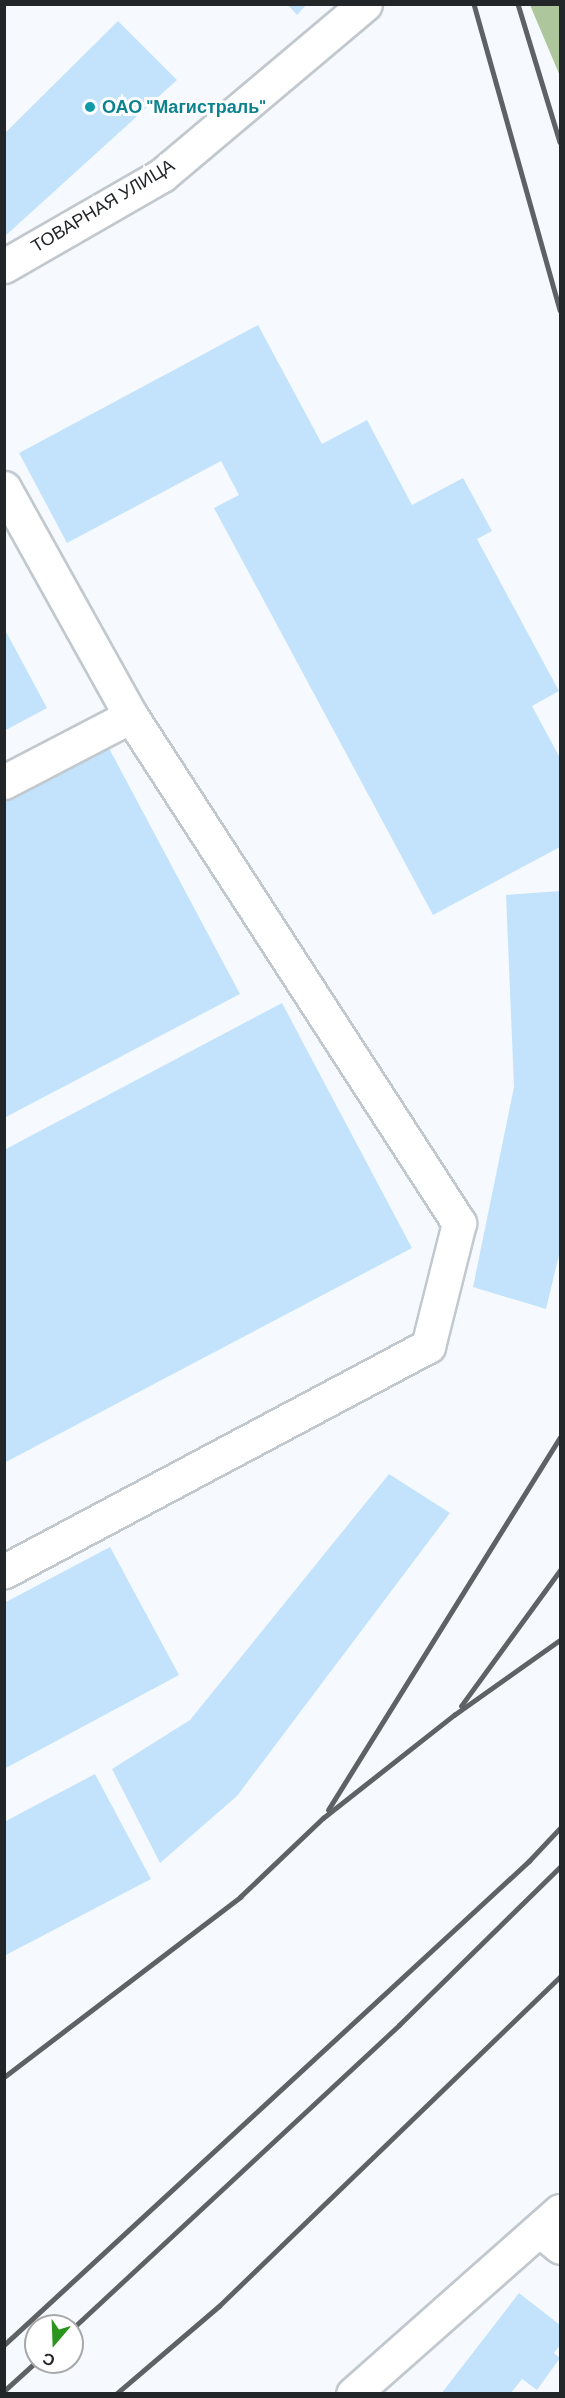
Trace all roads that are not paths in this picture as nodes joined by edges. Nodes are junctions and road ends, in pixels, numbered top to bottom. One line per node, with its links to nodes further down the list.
1 (365, 4): 2 (street, ТОВАРНАЯ УЛИЦА)
2 (4, 266)
3 (4, 488): 4 (street)
4 (131, 716): 5 (street); 6 (street)
5 (4, 782)
6 (4, 1571)
7 (554, 2229): 8 (street)
8 (353, 2394)

